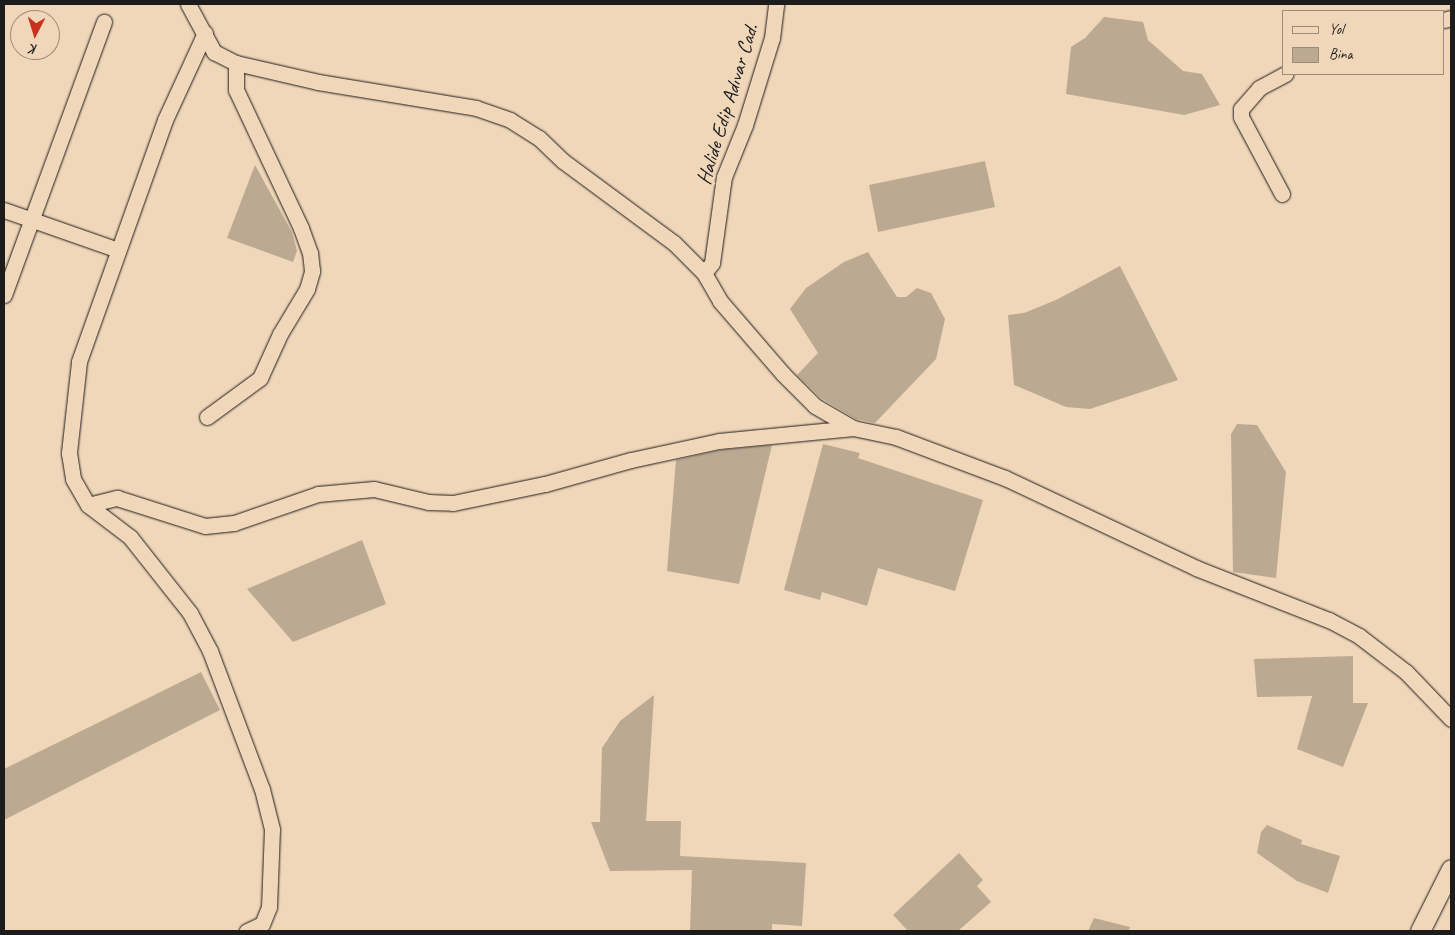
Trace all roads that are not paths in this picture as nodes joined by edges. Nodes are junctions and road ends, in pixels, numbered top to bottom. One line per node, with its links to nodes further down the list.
1 (188, 4): 4 (street)
2 (776, 4): 11 (street, Halide Edip Adıvar Cad.)
3 (104, 22): 9 (street)
4 (205, 33): 5 (street); 10 (street)
5 (236, 63): 11 (street); 13 (street)
6 (1283, 75): 7 (street)
7 (1282, 194)
8 (4, 210): 9 (street)
9 (32, 220): 10 (street); 12 (street)
10 (118, 250): 15 (street)
11 (704, 273): 14 (street)
12 (4, 295)
13 (207, 417)
14 (853, 428): 15 (street); 16 (street)
15 (88, 505): 18 (street)
16 (1451, 719)
17 (1451, 869): 19 (main road)
18 (247, 931)
19 (1420, 931)

